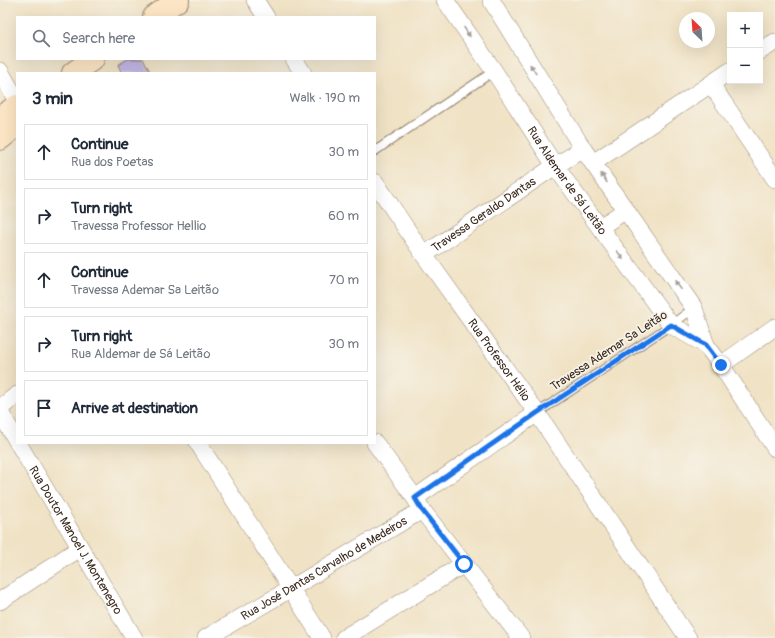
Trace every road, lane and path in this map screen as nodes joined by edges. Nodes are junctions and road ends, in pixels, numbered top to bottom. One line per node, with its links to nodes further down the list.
1 (255, 0): 4 (street)
2 (445, 0): 9 (street, Rua Aldemar de Sá Leitão, one-way to 9)
3 (491, 0): 19 (street, Rua Aldemar de Sá Leitão, one-way to 3)
4 (265, 16)
5 (775, 42): 6 (street)
6 (763, 49)
7 (295, 60): 10 (street)
8 (0, 71): 13 (street)
9 (494, 71): 18 (lane); 20 (street, Rua Aldemar de Sá Leitão)
10 (302, 72)
11 (727, 73): 12 (street, Travessa Geraldo Dantas)
12 (711, 84): 19 (street, Travessa Geraldo Dantas); 21 (street)
13 (16, 99)
14 (16, 107): 15 (main road)
15 (0, 117)
16 (16, 126): 17 (main road)
17 (0, 139)
18 (376, 150)
19 (588, 156): 20 (street, Travessa Geraldo Dantas); 23 (street, Rua Aldemar de Sá Leitão, one-way to 19)
20 (555, 166): 24 (street, Rua Aldemar de Sá Leitão); 25 (street, Travessa Geraldo Dantas)
21 (775, 179)
22 (376, 183): 25 (street, Rua Professor Hélio)
23 (626, 210): 24 (street); 26 (street, Rua Aldemar de Sá Leitão, one-way to 23)
24 (600, 228): 27 (street, Rua Aldemar de Sá Leitão, one-way to 27)
25 (424, 255): 34 (street, Rua Professor Hélio)
26 (694, 308): 27 (lane, Travessa Ademar Sa Leitão); 29 (street, Rua Aldemar de Sá Leitão)
27 (671, 325): 29 (street, Rua Aldemar de Sá Leitão); 34 (lane, Travessa Ademar Sa Leitão)
28 (775, 327): 30 (street)
29 (706, 345): 30 (street, Rua Aldemar de Sá Leitão)
30 (721, 365): 39 (street, Rua Aldemar de Sá Leitão)
31 (16, 396): 32 (street)
32 (0, 408)
33 (0, 412): 35 (street, Rua Doutor Manoel J. Montenegro)
34 (537, 413): 40 (street, Rua José Dantas Carvalho de Medeiros); 50 (street, Rua Professor Hélio)
35 (16, 439)
36 (19, 444): 41 (street, Rua Doutor Manoel J. Montenegro)
37 (199, 444): 43 (street)
38 (376, 444): 40 (street)
39 (775, 448)
40 (418, 504): 42 (street); 43 (street, Rua José Dantas Carvalho de Medeiros)
41 (80, 548): 44 (street); 45 (street, Rua Doutor Manoel J. Montenegro)
42 (464, 564): 48 (street); 49 (street)
43 (290, 589): 46 (street, Rua José Dantas Carvalho de Medeiros); 47 (street)
44 (0, 601)
45 (134, 638)
46 (206, 638)
47 (322, 638)
48 (344, 638)
49 (521, 638)
50 (688, 638)

